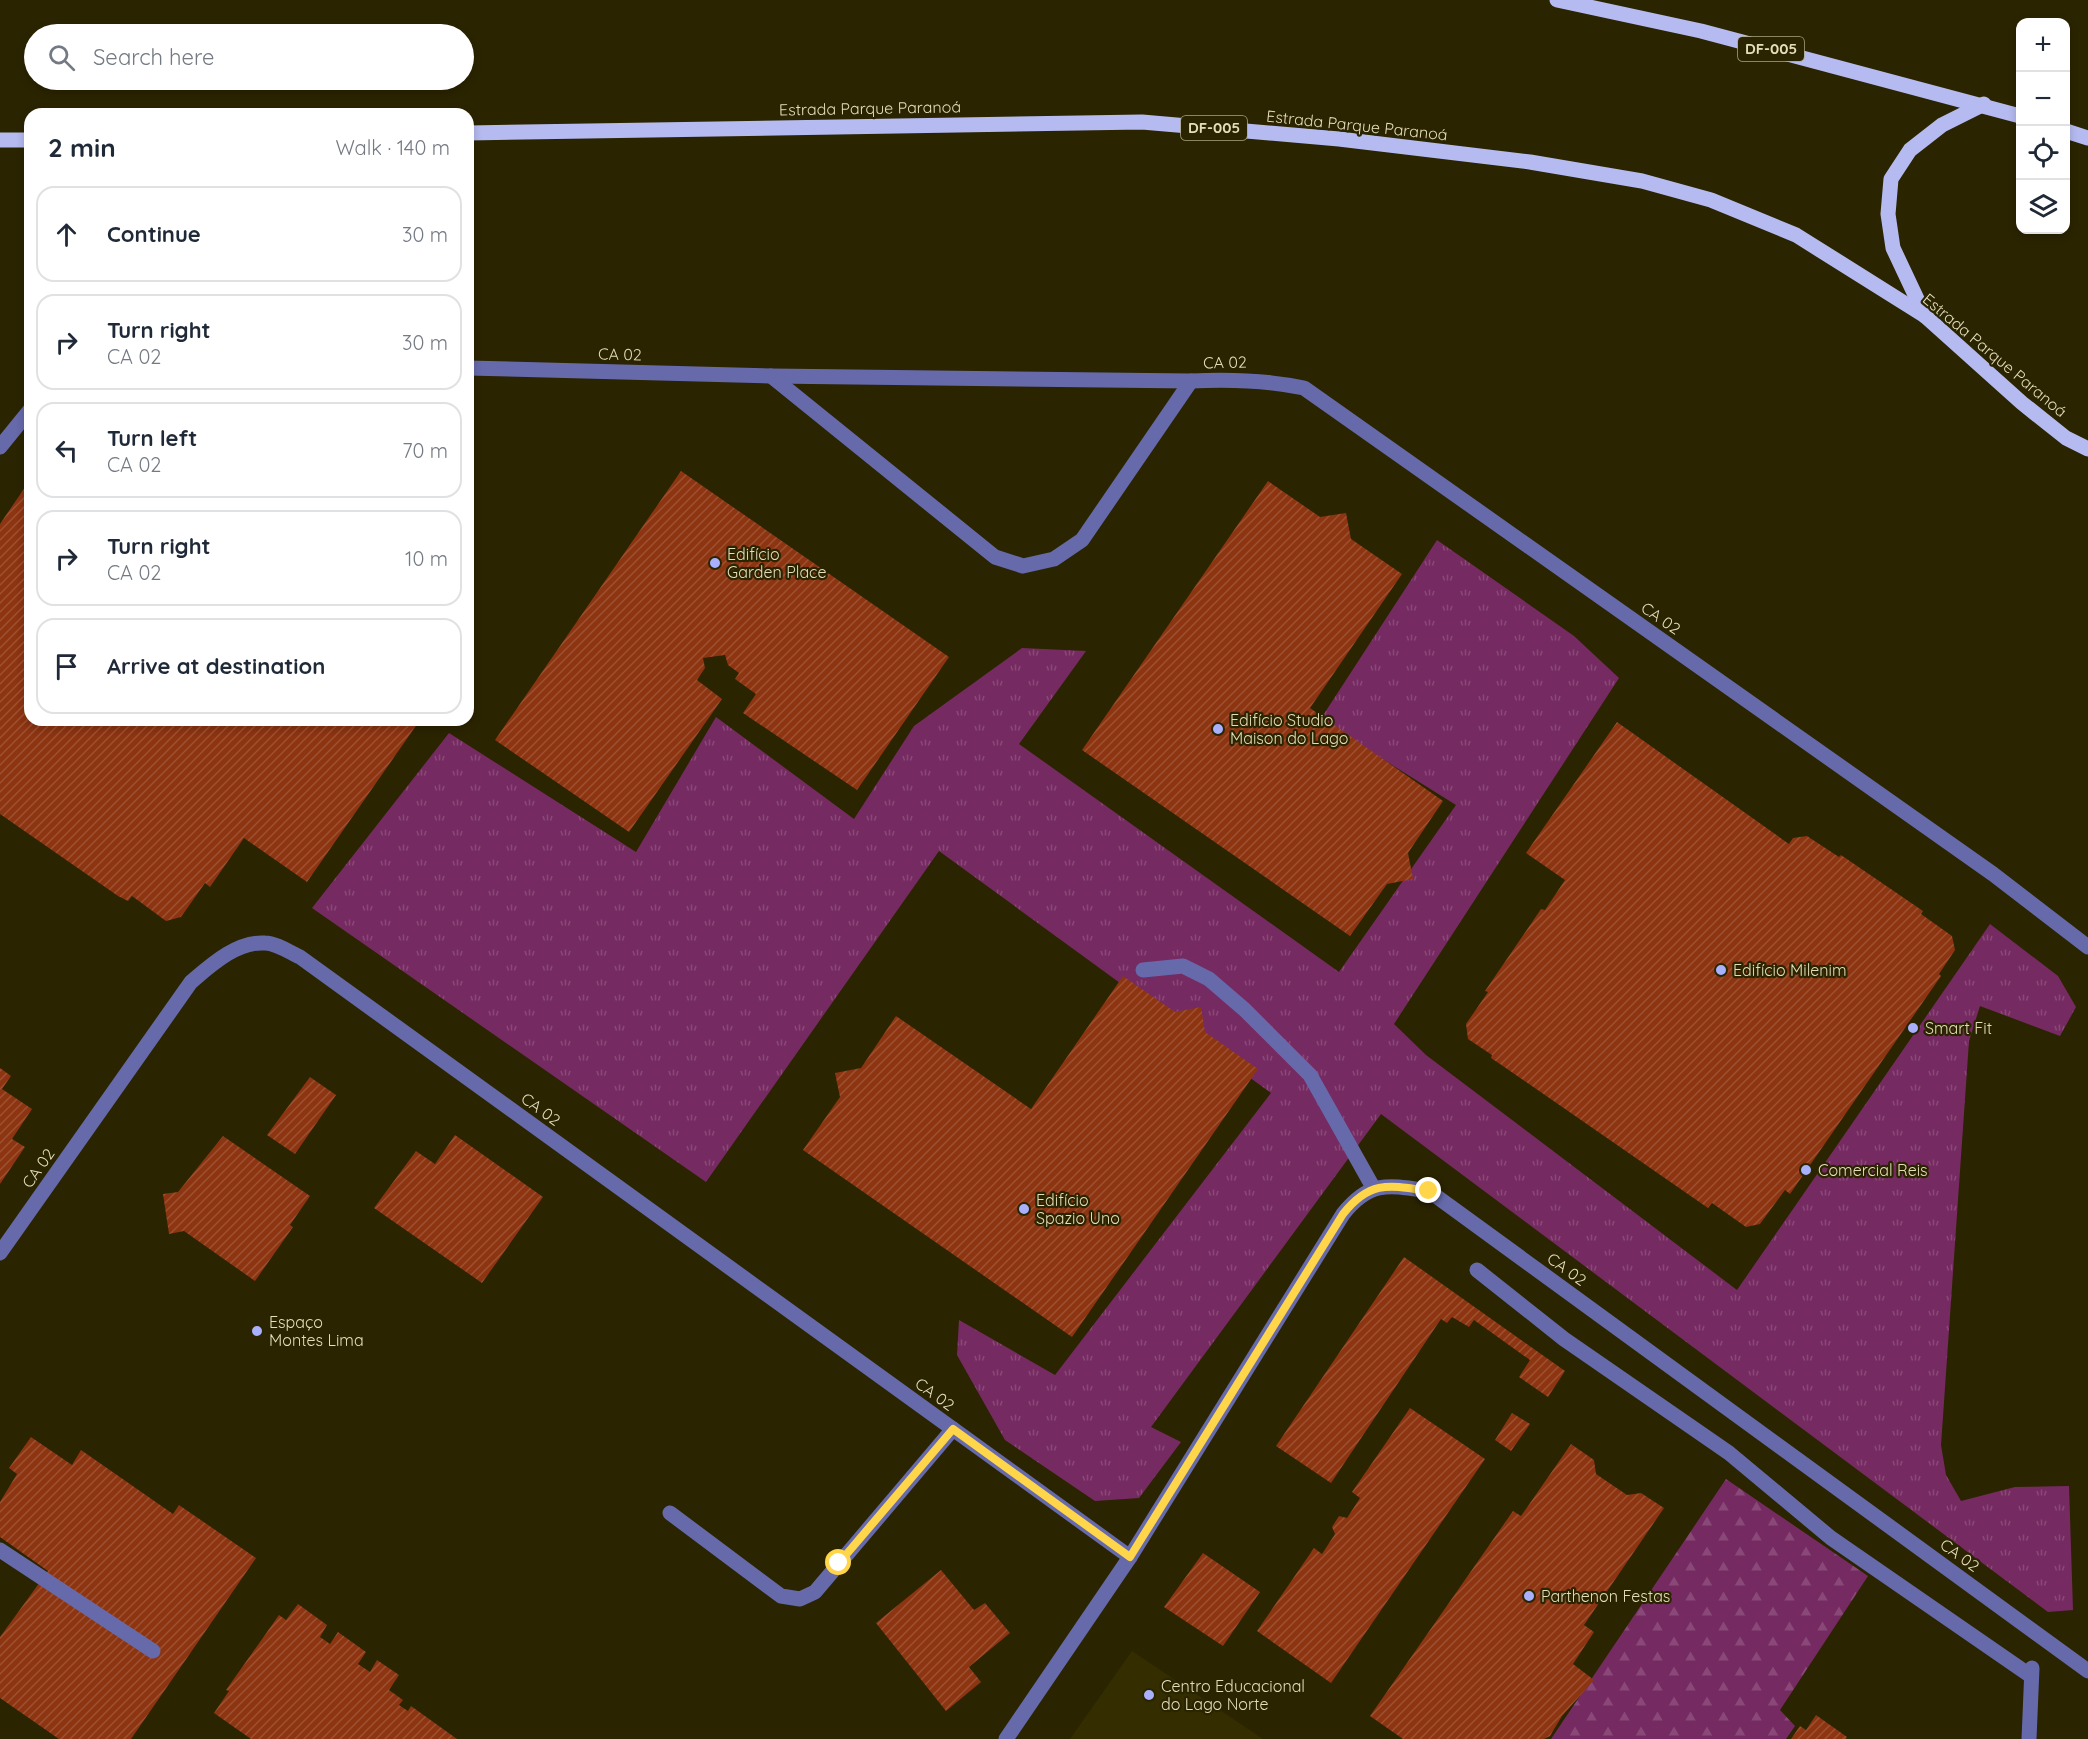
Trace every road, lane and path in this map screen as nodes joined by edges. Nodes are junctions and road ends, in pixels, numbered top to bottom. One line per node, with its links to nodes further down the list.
1 (1557, 0): 2 (main road, DF-005)
2 (1984, 104): 3 (main road, DF-005); 9 (main road)
3 (2016, 115)
4 (2070, 132): 6 (main road)
5 (474, 133): 9 (main road, Estrada Parque Paranoá / DF-005)
6 (2087, 138)
7 (0, 140): 8 (main road)
8 (24, 140)
9 (1925, 316): 15 (main road, Estrada Parque Paranoá / DF-005)
10 (474, 368): 11 (street, CA 02)
11 (771, 376): 12 (street, CA 02); 12 (street, CA 02)
12 (1191, 381): 16 (street, CA 02)
13 (24, 417): 14 (street)
14 (0, 447)
15 (2088, 449)
16 (2088, 947)
17 (1143, 970): 18 (street)
18 (1374, 1189): 24 (street); 26 (street, CA 02)
19 (0, 1253): 21 (street, CA 02)
20 (1477, 1270): 28 (street)
21 (953, 1429): 22 (street); 24 (street, CA 02)
22 (670, 1513)
23 (0, 1550): 25 (street)
24 (1130, 1557): 27 (street)
25 (153, 1651)
26 (2088, 1671)
27 (1006, 1739)
28 (2029, 1739)

